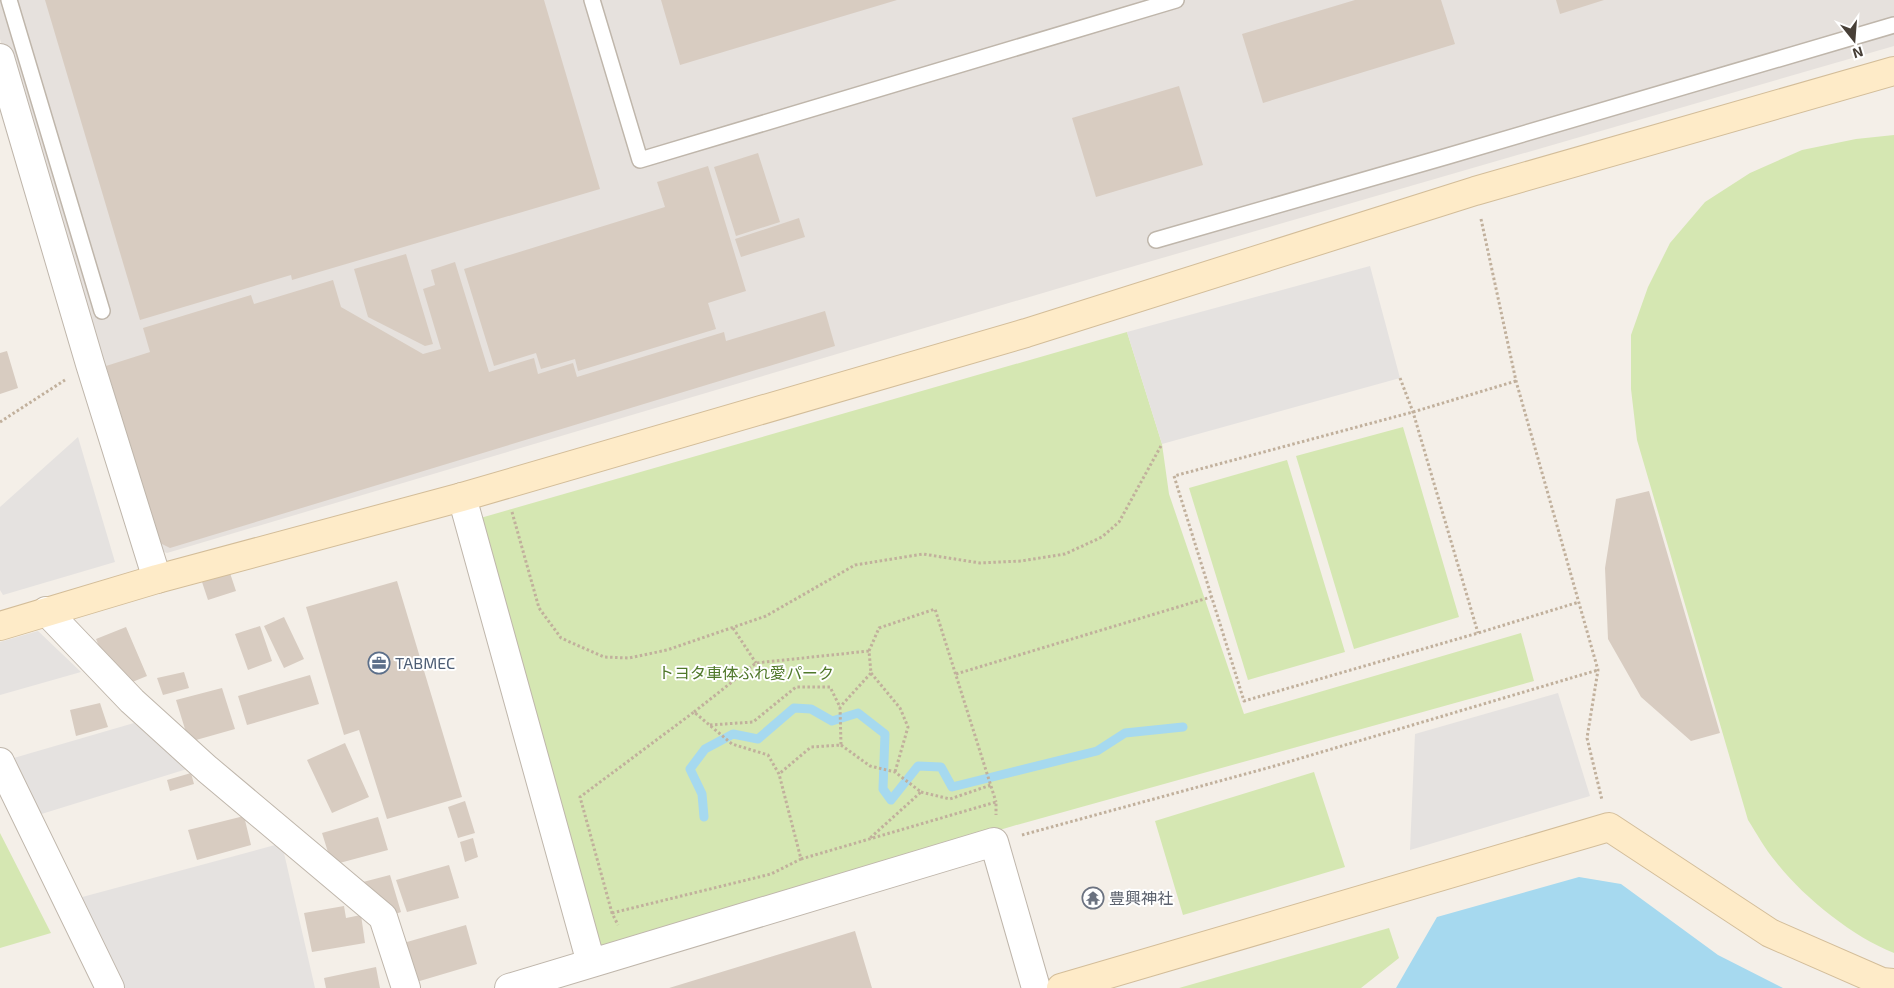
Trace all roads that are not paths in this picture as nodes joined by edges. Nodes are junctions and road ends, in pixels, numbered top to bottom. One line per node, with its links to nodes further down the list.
1 (9, 0): 8 (lane)
2 (592, 0): 3 (lane)
3 (1176, 0)
4 (1894, 25): 7 (lane)
5 (0, 58): 10 (street)
6 (1894, 71): 9 (street)
7 (1156, 240)
8 (102, 311)
9 (462, 497): 10 (street); 14 (street)
10 (157, 579): 11 (street)
11 (46, 611): 12 (street); 17 (street)
12 (0, 626)
13 (0, 762): 16 (street)
14 (592, 963): 18 (street); 19 (street)
15 (1894, 984): 20 (street)
16 (110, 988)
17 (406, 988)
18 (509, 988)
19 (1036, 988)
20 (1061, 988)

